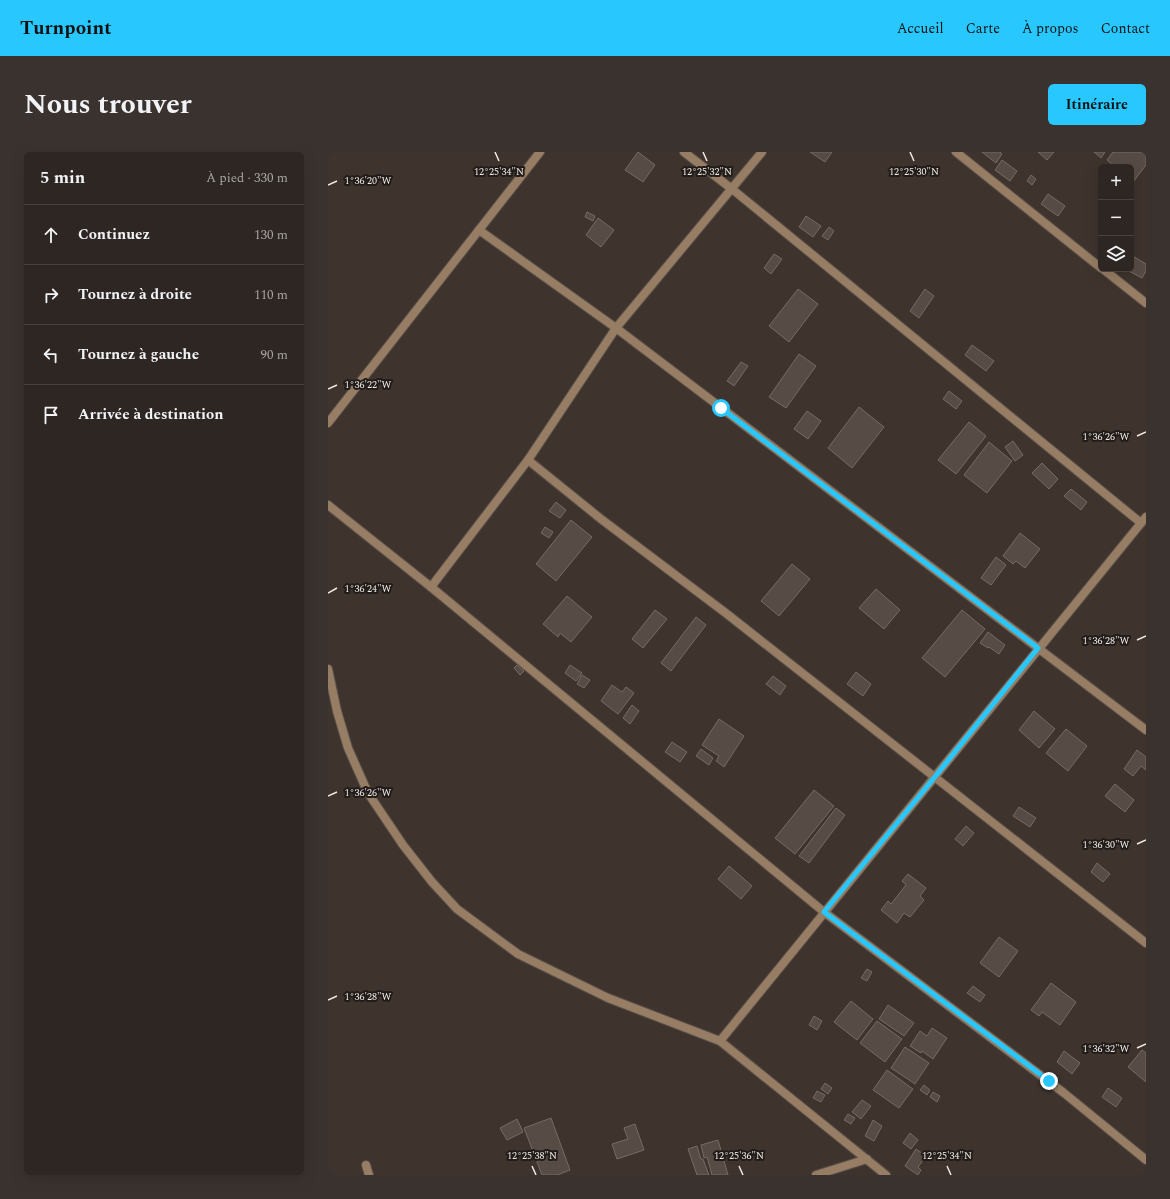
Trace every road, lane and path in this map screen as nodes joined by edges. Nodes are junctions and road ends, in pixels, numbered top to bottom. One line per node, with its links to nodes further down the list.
1 (540, 152): 6 (street)
2 (684, 152): 5 (street)
3 (762, 152): 5 (street)
4 (956, 152): 7 (street)
5 (732, 189): 10 (street); 14 (street)
6 (479, 230): 10 (street); 11 (street)
7 (1098, 265)
8 (1107, 272): 9 (street)
9 (1146, 303)
10 (616, 328): 12 (street); 16 (street)
11 (328, 423)
12 (528, 460): 15 (street); 19 (street)
13 (328, 505): 15 (street)
14 (1144, 520): 16 (street)
15 (431, 587): 20 (street)
16 (1038, 648): 18 (street); 19 (street)
17 (328, 669): 22 (street)
18 (1146, 730)
19 (934, 778): 20 (street); 21 (street)
20 (824, 912): 22 (street); 24 (street)
21 (1146, 943)
22 (720, 1041): 23 (street)
23 (867, 1159): 27 (street); 28 (street)
24 (1146, 1160)
25 (366, 1165): 26 (street)
26 (369, 1175)
27 (816, 1175)
28 (886, 1175)

